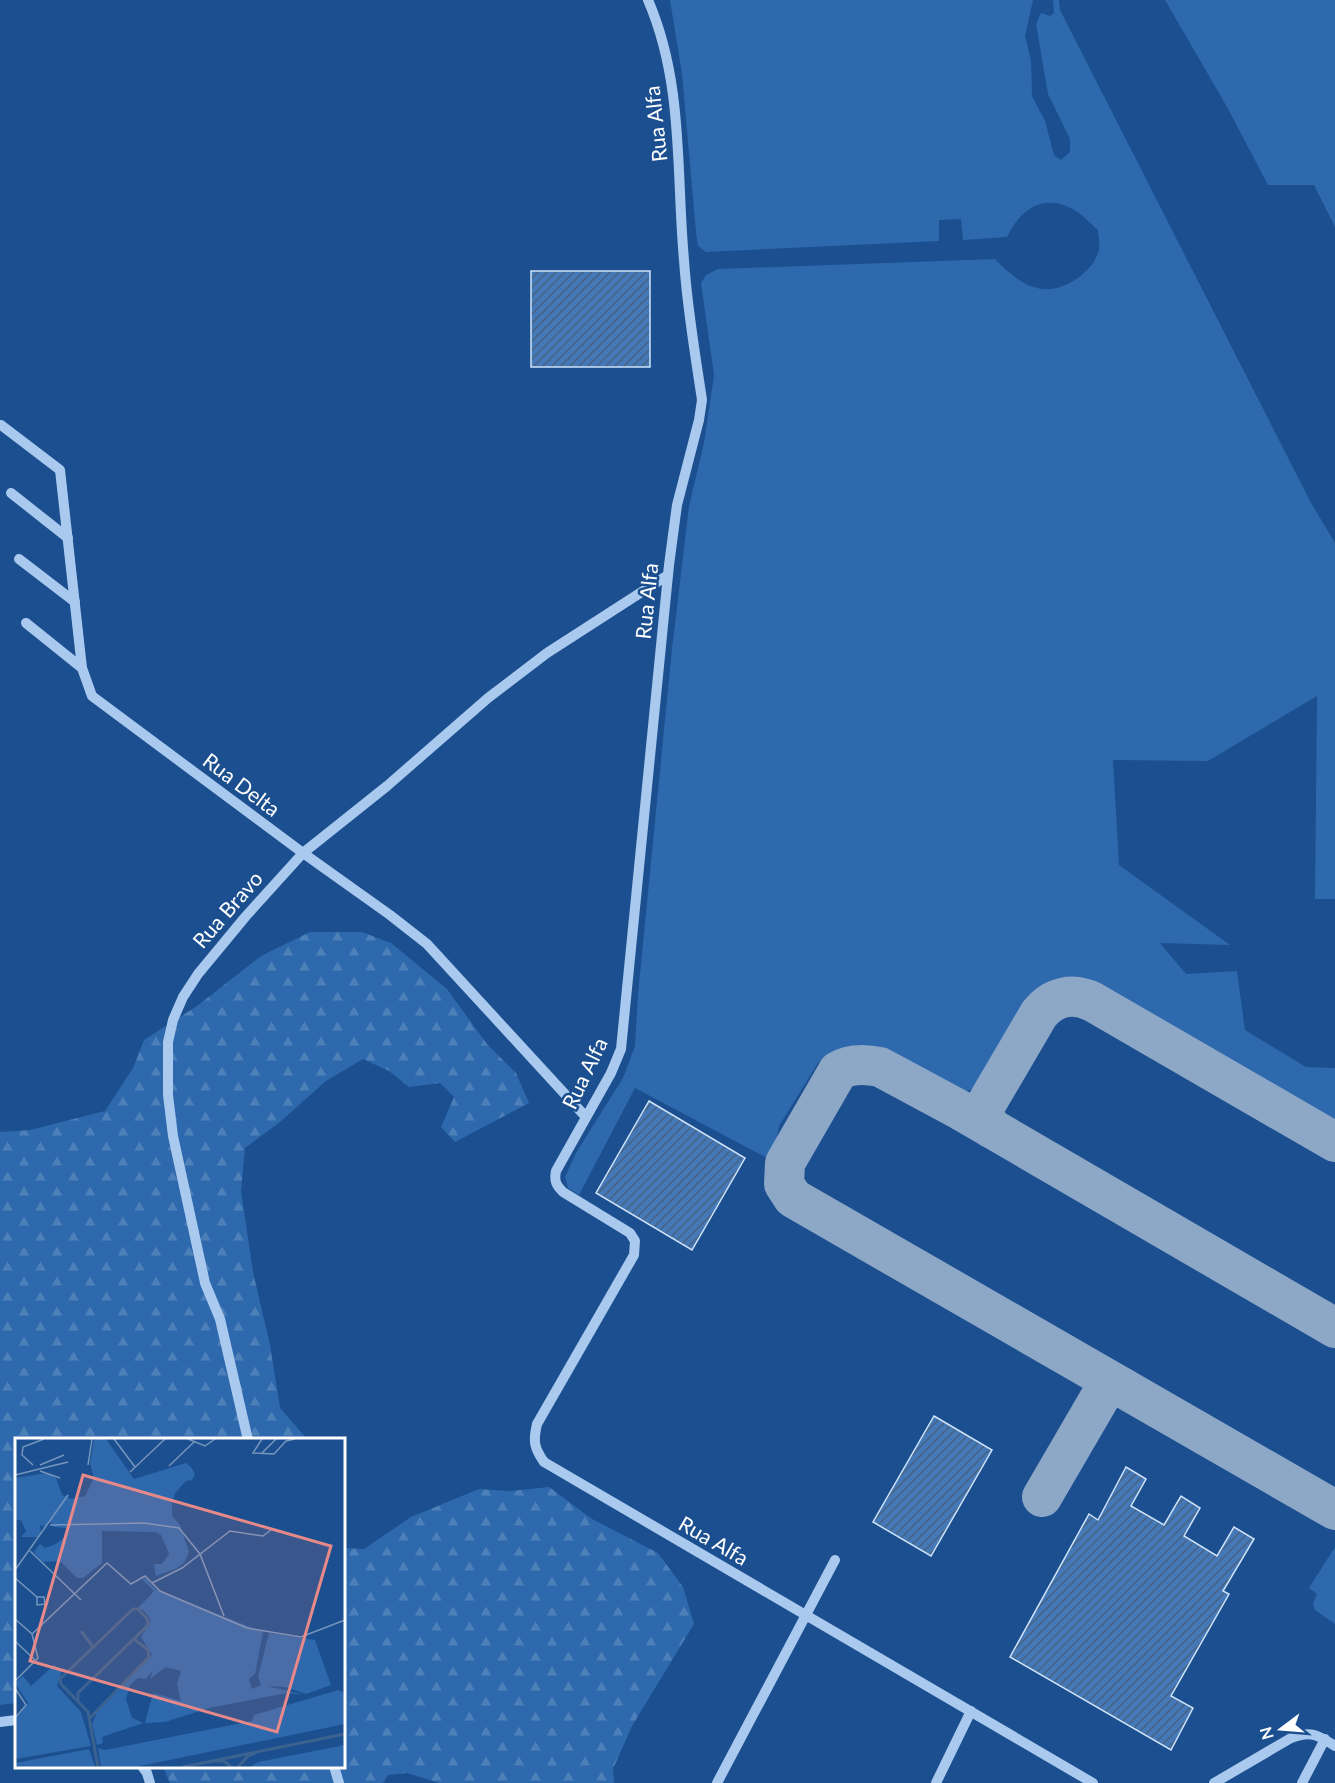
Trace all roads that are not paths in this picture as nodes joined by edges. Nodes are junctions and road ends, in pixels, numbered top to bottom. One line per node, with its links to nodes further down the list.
1 (648, 0): 6 (street, Rua Alfa)
2 (1, 425): 4 (street, Rua Delta)
3 (11, 494): 4 (street)
4 (68, 538): 7 (street, Rua Delta)
5 (19, 559): 7 (street)
6 (668, 575): 10 (street, Rua Bravo); 11 (street, Rua Alfa)
7 (75, 602): 9 (street, Rua Delta)
8 (26, 624): 9 (street)
9 (82, 668): 10 (street, Rua Delta)
10 (303, 853): 11 (street, Rua Delta); 12 (street, Rua Bravo)
11 (585, 1116): 14 (street, Rua Alfa)
12 (248, 1438)
13 (835, 1560): 14 (street)
14 (805, 1616): 15 (street, Rua Alfa); 24 (street)
15 (971, 1711): 25 (street); 26 (street, Rua Alfa)
16 (15, 1720): 17 (street)
17 (0, 1722)
18 (1324, 1739): 19 (street); 27 (street); 28 (street)
19 (1335, 1746)
20 (143, 1768): 22 (street)
21 (334, 1768): 23 (street)
22 (150, 1783)
23 (339, 1783)
24 (717, 1783)
25 (936, 1783)
26 (1093, 1783)
27 (1214, 1783)
28 (1302, 1783)

